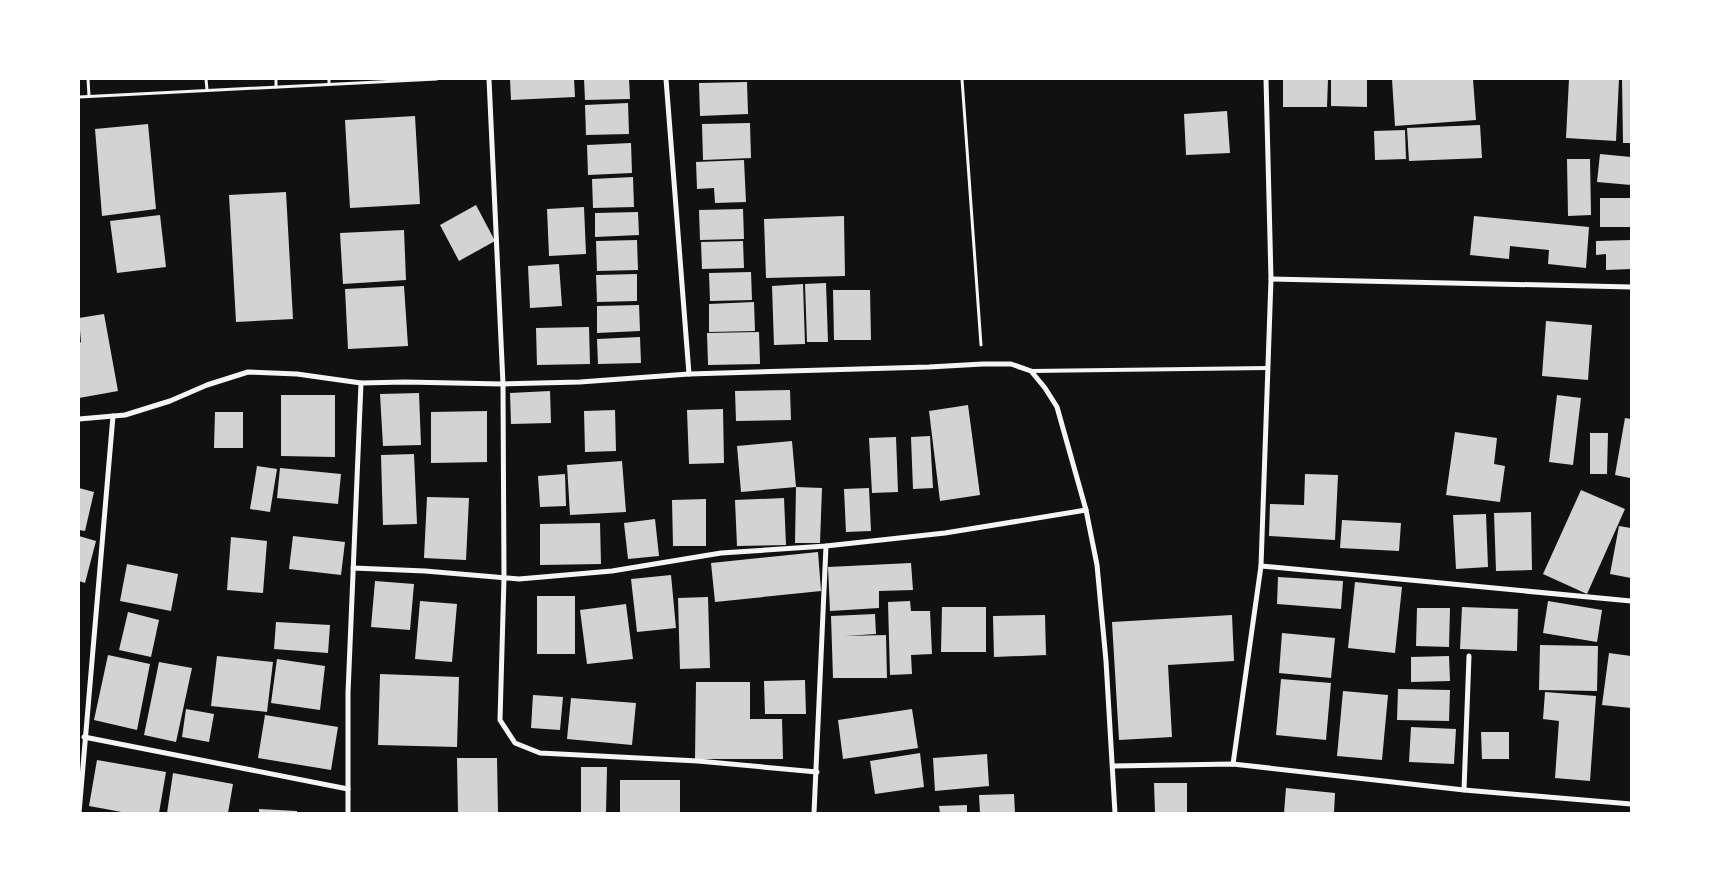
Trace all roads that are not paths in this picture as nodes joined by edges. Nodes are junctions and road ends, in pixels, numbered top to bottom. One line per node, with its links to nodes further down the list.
1 (489, 79): 10 (street)
2 (666, 79): 8 (street)
3 (1266, 79): 4 (street)
4 (1271, 279): 5 (street); 6 (street)
5 (1631, 287)
6 (1268, 368): 7 (lane); 15 (street)
7 (1031, 371): 8 (street); 13 (street)
8 (689, 374): 10 (street)
9 (361, 383): 10 (street); 11 (street); 16 (street)
10 (503, 384): 17 (street)
11 (113, 416): 12 (street); 20 (street)
12 (79, 419)
13 (1086, 510): 14 (street); 22 (street)
14 (826, 546): 17 (street); 23 (street)
15 (1261, 566): 18 (street); 21 (street)
16 (354, 568): 17 (street); 24 (street)
17 (504, 578): 23 (street)
18 (1631, 601)
19 (1469, 656): 25 (street)
20 (84, 737): 24 (street); 27 (street)
21 (1233, 764): 22 (street); 25 (street)
22 (1113, 766): 30 (street)
23 (817, 772): 29 (street)
24 (348, 789): 28 (street)
25 (1464, 790): 26 (street)
26 (1631, 804)
27 (79, 813)
28 (348, 813)
29 (814, 813)
30 (1115, 813)

